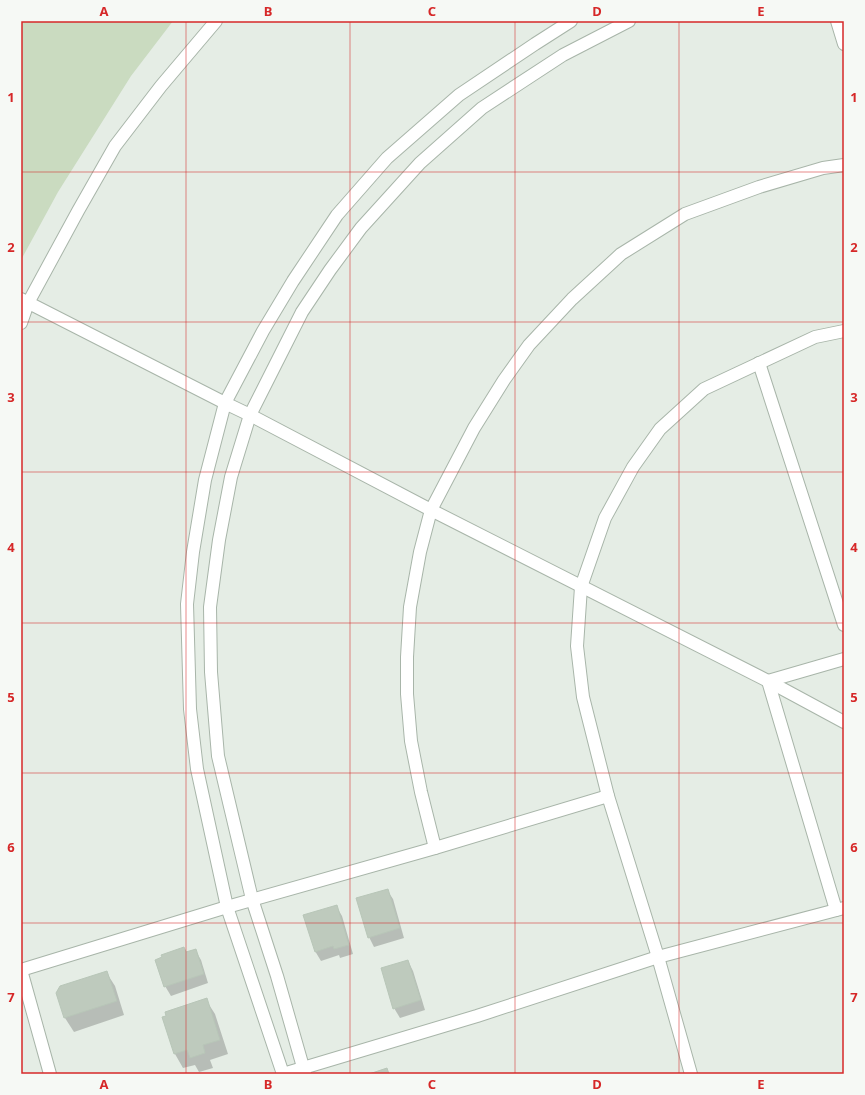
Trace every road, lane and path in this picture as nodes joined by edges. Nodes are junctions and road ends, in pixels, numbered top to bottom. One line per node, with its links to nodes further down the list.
1 (216, 21): 7 (street)
2 (571, 21): 11 (street)
3 (629, 21): 12 (street)
4 (837, 21): 5 (street)
5 (844, 44)
6 (844, 165): 13 (street)
7 (25, 301): 8 (street); 11 (street)
8 (21, 323)
9 (844, 331): 10 (street)
10 (759, 363): 14 (street); 15 (street)
11 (225, 403): 12 (street); 22 (street)
12 (250, 415): 13 (street); 21 (street)
13 (431, 510): 14 (street); 20 (street)
14 (581, 587): 17 (street); 19 (street)
15 (844, 625)
16 (844, 659): 17 (street)
17 (768, 681): 18 (street); 23 (street)
18 (844, 722)
19 (608, 796): 20 (street); 24 (street)
20 (434, 848): 21 (street)
21 (252, 899): 22 (street); 26 (street)
22 (227, 906): 25 (street); 28 (street)
23 (840, 909): 24 (street)
24 (658, 957): 26 (street); 29 (street)
25 (21, 970): 27 (street)
26 (304, 1071): 28 (street)
27 (50, 1074)
28 (283, 1074)
29 (691, 1074)

